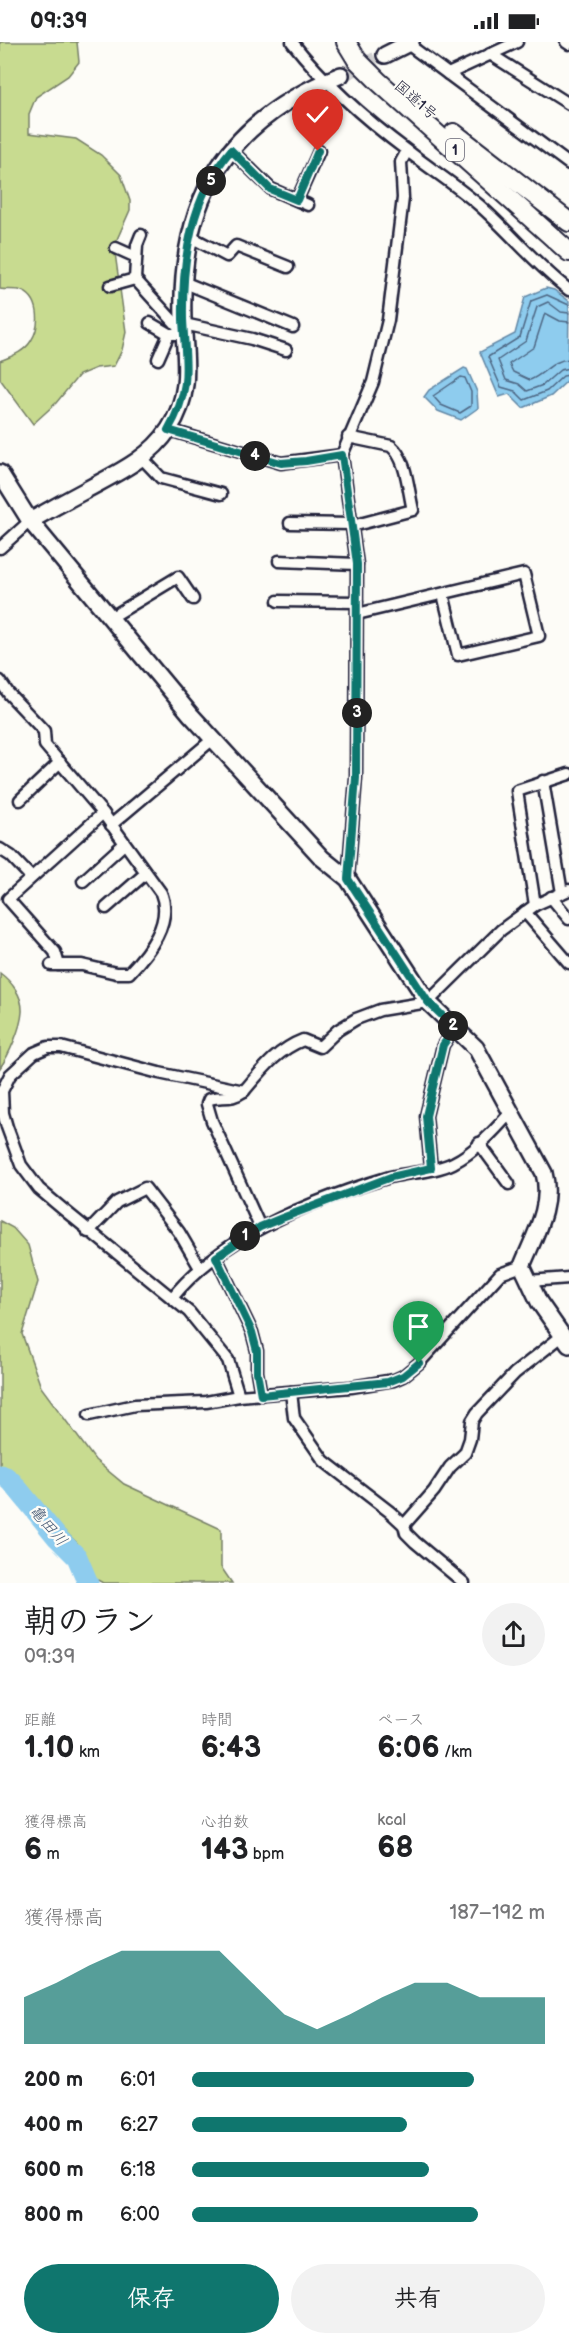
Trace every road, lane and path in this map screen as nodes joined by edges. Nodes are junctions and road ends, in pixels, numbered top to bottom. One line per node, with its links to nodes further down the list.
1 (292, 42): 10 (street)
2 (346, 42): 22 (highway, 1)
3 (351, 42): 12 (highway, 国道1号 / 1)
4 (517, 42): 6 (street)
5 (408, 43): 7 (street); 8 (street)
6 (490, 54): 8 (street); 11 (street)
7 (386, 55)
8 (448, 74): 16 (street)
9 (341, 75): 10 (street)
10 (326, 81): 13 (street); 15 (street)
11 (569, 104)
12 (470, 147): 17 (highway, 1); 18 (highway, 国道1号 / 1)
13 (231, 150): 14 (street); 20 (street)
14 (318, 151)
15 (407, 151): 28 (street); 36 (street)
16 (569, 164)
17 (569, 208)
18 (569, 222)
19 (141, 235): 23 (street)
20 (189, 236): 24 (street); 26 (street)
21 (116, 248): 23 (street)
22 (569, 252)
23 (136, 257): 25 (street)
24 (288, 267)
25 (135, 279): 27 (street); 31 (street)
26 (183, 282): 30 (street); 31 (street)
27 (110, 286)
28 (569, 290)
29 (150, 323): 32 (street)
30 (293, 327)
31 (184, 329): 32 (street); 33 (street); 35 (street)
32 (169, 334): 34 (street)
33 (286, 351)
34 (158, 359)
35 (168, 430): 37 (street); 38 (street)
36 (348, 437): 37 (street); 43 (street)
37 (342, 455): 43 (street)
38 (142, 458): 40 (street); 41 (street)
39 (0, 473): 41 (street)
40 (221, 494)
41 (30, 521): 44 (street); 51 (street)
42 (290, 523): 43 (street)
43 (352, 525): 46 (street)
44 (0, 548)
45 (279, 561): 46 (street)
46 (357, 564): 50 (street)
47 (443, 594): 47 (street); 50 (street)
48 (193, 599): 51 (street)
49 (278, 601): 50 (street)
50 (357, 608): 64 (street)
51 (110, 618): 53 (street)
52 (0, 681): 54 (street)
53 (213, 739): 59 (street); 64 (street)
54 (60, 762): 57 (street); 58 (street)
55 (569, 775): 56 (street)
56 (543, 781): 66 (street); 68 (street)
57 (20, 800)
58 (104, 813): 59 (street); 63 (street)
59 (111, 825): 60 (street)
60 (124, 844): 62 (street); 65 (street)
61 (0, 849): 63 (street)
62 (146, 873): 63 (street); 69 (street)
63 (31, 877)
64 (348, 879): 73 (street)
65 (83, 881)
66 (566, 892): 67 (street)
67 (551, 897): 68 (street); 71 (street)
68 (535, 905): 70 (street)
69 (106, 908)
70 (525, 912): 72 (street); 73 (street)
71 (569, 919)
72 (569, 963)
73 (428, 1002): 74 (street); 75 (street)
74 (455, 1028): 76 (street); 78 (street)
75 (244, 1091): 80 (street); 81 (street)
76 (511, 1112): 77 (street); 83 (street)
77 (479, 1143): 78 (street); 79 (street)
78 (431, 1168): 80 (street)
79 (508, 1184)
80 (260, 1227): 82 (street)
81 (88, 1232): 84 (street); 87 (street)
82 (216, 1257): 84 (street); 90 (street)
83 (522, 1266): 86 (street); 89 (street)
84 (200, 1268): 87 (street)
85 (569, 1278): 86 (street)
86 (529, 1281): 88 (street)
87 (172, 1298): 91 (street)
88 (566, 1341): 93 (street)
89 (291, 1392): 90 (street); 93 (street)
90 (261, 1395): 91 (street)
91 (239, 1396): 92 (street)
92 (89, 1415)
93 (404, 1525): 94 (street)
94 (464, 1583)

